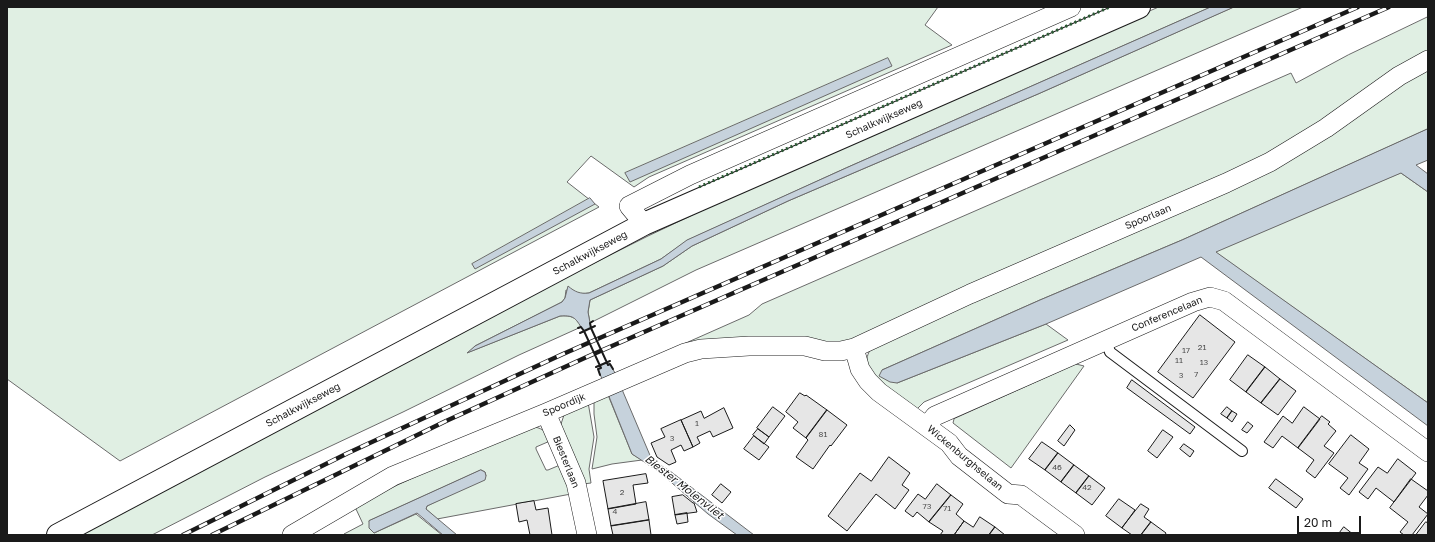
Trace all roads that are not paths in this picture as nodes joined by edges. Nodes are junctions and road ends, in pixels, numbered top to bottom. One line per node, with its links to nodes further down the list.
1 (1071, 7): 4 (street)
2 (1139, 7): 4 (street, Schalkwijkseweg)
3 (1428, 60): 6 (street, Spoorlaan)
4 (644, 224): 11 (street, Schalkwijkseweg)
5 (1106, 340): 8 (street, Conferencelaan); 9 (lane); 10 (street, Conferencelaan)
6 (854, 348): 7 (street, Spoordijk); 8 (street, Wickenburghselaan)
7 (546, 413): 12 (street, Spoordijk); 13 (street, Biesterlaan)
8 (927, 426): 14 (street, Wickenburghselaan)
9 (1242, 451)
10 (1428, 452)
11 (58, 535)
12 (292, 535)
13 (587, 535)
14 (1075, 535)

